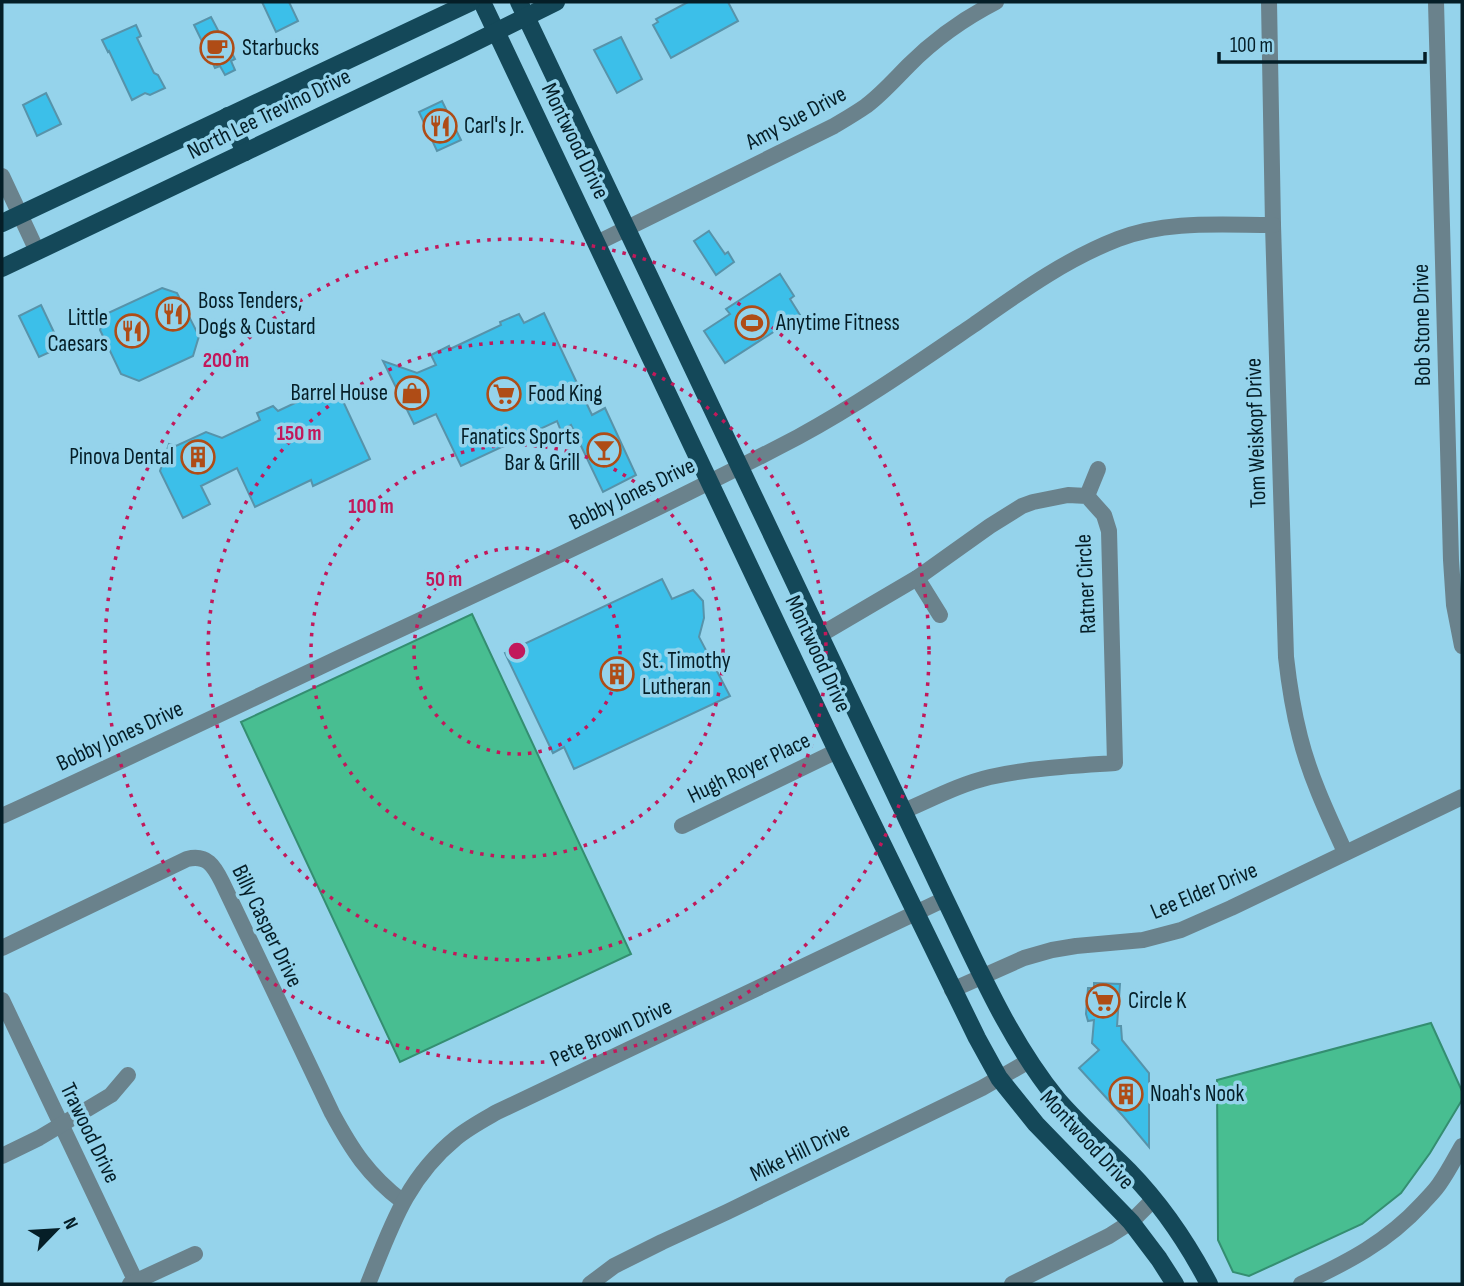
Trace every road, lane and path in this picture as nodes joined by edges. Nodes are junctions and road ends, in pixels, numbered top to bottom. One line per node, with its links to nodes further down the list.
1 (471, 2): 9 (main road, North Lee Trevino Drive)
2 (482, 2): 8 (main road, Montwood Drive)
3 (556, 2): 7 (main road, North Lee Trevino Drive)
4 (996, 2): 15 (street, Amy Sue Drive)
5 (1269, 2): 14 (street, Tom Weiskopf Drive)
6 (1436, 2): 26 (street, Bob Stone Drive)
7 (523, 9): 8 (main road, North Lee Trevino Drive); 15 (main road, Montwood Drive)
8 (496, 32): 10 (main road, North Lee Trevino Drive); 16 (main road, Montwood Drive)
9 (228, 116): 10 (main road); 12 (main road, North Lee Trevino Drive)
10 (245, 152): 17 (main road, North Lee Trevino Drive)
11 (2, 176): 12 (street)
12 (20, 215): 13 (main road, North Lee Trevino Drive); 17 (street)
13 (2, 223)
14 (1273, 225): 19 (street, Bobby Jones Drive); 32 (street, Tom Weiskopf Drive)
15 (628, 229): 16 (street, Amy Sue Drive); 19 (main road, Montwood Drive)
16 (597, 243): 21 (main road, Montwood Drive)
17 (37, 251): 18 (main road, North Lee Trevino Drive)
18 (2, 268)
19 (739, 466): 21 (street, Bobby Jones Drive); 25 (main road, Montwood Drive)
20 (1098, 469): 22 (street)
21 (710, 481): 27 (main road, Montwood Drive); 30 (street, Bobby Jones Drive)
22 (1087, 496): 23 (street); 29 (street, Ratner Circle)
23 (917, 578): 24 (street); 25 (street)
24 (940, 615)
25 (820, 635): 29 (main road, Montwood Drive)
26 (1462, 646)
27 (837, 751): 31 (street, Hugh Royer Place); 34 (main road, Montwood Drive)
28 (1462, 797): 32 (street, Lee Elder Drive)
29 (904, 811): 33 (main road, Montwood Drive)
30 (2, 816)
31 (682, 826)
32 (1345, 852): 36 (street, Lee Elder Drive)
33 (945, 899): 34 (street, Pete Brown Drive); 36 (main road, Montwood Drive)
34 (916, 913): 37 (main road, Montwood Drive); 47 (street, Pete Brown Drive)
35 (2, 948): 47 (street, Billy Casper Drive)
36 (982, 976): 37 (street, Lee Elder Drive); 39 (main road, Montwood Drive)
37 (952, 990): 41 (main road, Montwood Drive)
38 (2, 1000): 42 (street, Trawood Drive)
39 (1029, 1061): 41 (street, Mike Hill Drive); 46 (main road, Montwood Drive)
40 (128, 1075): 42 (street)
41 (999, 1078): 48 (main road, Montwood Drive); 53 (street, Mike Hill Drive)
42 (61, 1124): 44 (street); 51 (street, Trawood Drive)
43 (1462, 1146): 45 (street)
44 (2, 1156)
45 (1457, 1167): 50 (street)
46 (1153, 1200): 48 (street); 56 (main road, Montwood Drive)
47 (402, 1201): 52 (street, Pete Brown Drive)
48 (1131, 1222): 54 (street); 55 (main road, Montwood Drive)
49 (195, 1254): 51 (street)
50 (1330, 1278): 57 (street)
51 (135, 1283)
52 (368, 1284)
53 (590, 1284)
54 (1012, 1284)
55 (1175, 1284)
56 (1209, 1284)
57 (1301, 1284)

